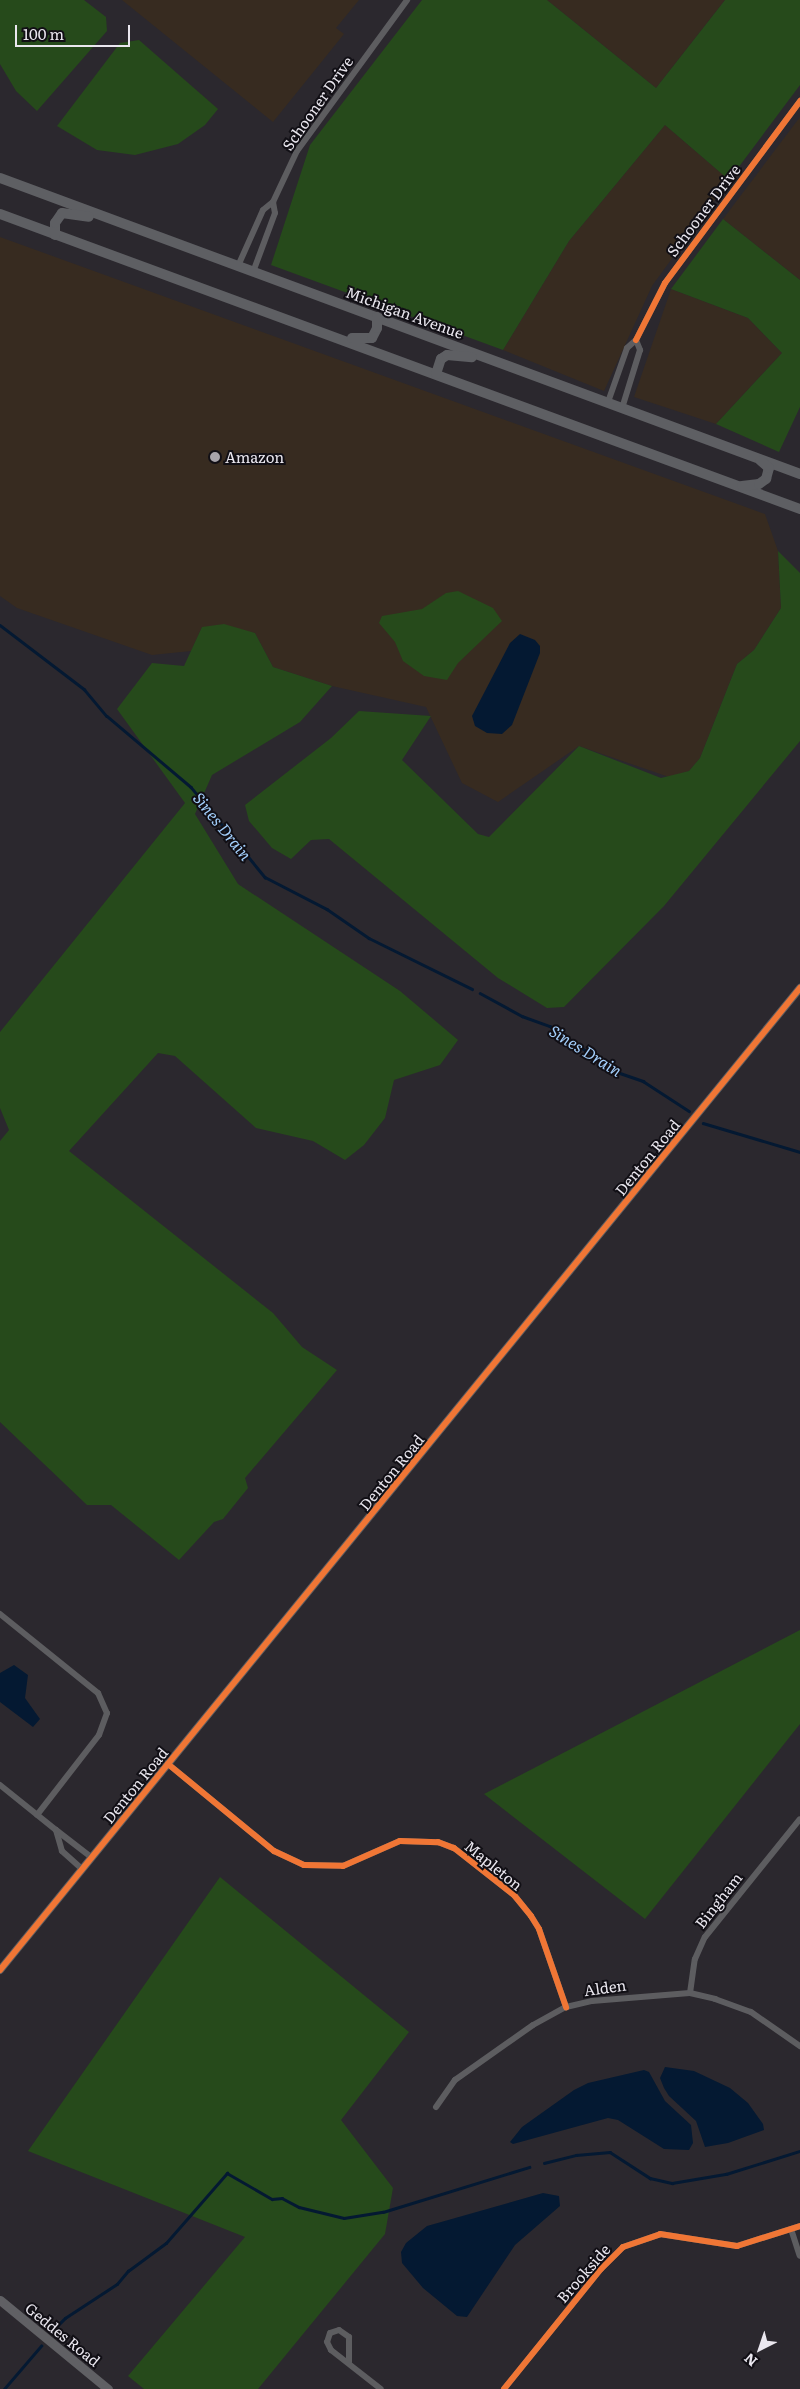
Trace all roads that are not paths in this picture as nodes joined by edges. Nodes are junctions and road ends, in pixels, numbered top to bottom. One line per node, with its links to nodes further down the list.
1 (407, 0): 4 (street, Schooner Drive)
2 (800, 101): 12 (street, Schooner Drive)
3 (0, 178): 6 (main road, Michigan Avenue)
4 (273, 202): 8 (street, Schooner Drive); 9 (street, Schooner Drive)
5 (0, 214): 7 (main road)
6 (127, 226): 7 (main road); 8 (main road, Michigan Avenue)
7 (55, 235): 11 (main road)
8 (238, 266): 9 (main road, Michigan Avenue)
9 (253, 272): 10 (main road, Michigan Avenue)
10 (377, 318): 11 (main road); 13 (main road, Michigan Avenue)
11 (338, 338): 14 (main road)
12 (636, 340): 15 (street, Schooner Drive); 16 (street, Schooner Drive)
13 (493, 360): 14 (main road); 15 (main road, Michigan Avenue)
14 (436, 374): 19 (main road)
15 (608, 402): 16 (main road, Michigan Avenue)
16 (622, 408): 17 (main road, Michigan Avenue)
17 (761, 460): 18 (main road, Michigan Avenue); 19 (main road)
18 (800, 474)
19 (738, 487): 20 (main road)
20 (800, 509)
21 (800, 988): 23 (street, Denton Road)
22 (0, 1614): 25 (street)
23 (168, 1764): 28 (street, Denton Road); 32 (street, Mapleton)
24 (0, 1785): 25 (street)
25 (37, 1815): 27 (street)
26 (799, 1821): 31 (street, Bingham)
27 (56, 1830): 28 (street); 29 (street)
28 (92, 1857): 29 (street, Denton Road)
29 (82, 1869): 30 (street, Denton Road)
30 (0, 1970)
31 (690, 1993): 32 (street, Alden); 33 (street, Alden)
32 (566, 2007): 34 (street, Alden)
33 (800, 2046)
34 (436, 2107)
35 (800, 2226): 36 (street, Brookside)
36 (791, 2229): 37 (street); 42 (street, Brookside)
37 (800, 2256)
38 (0, 2300): 40 (main road, Geddes Road)
39 (348, 2362): 39 (street); 41 (street)
40 (108, 2389)
41 (381, 2389)
42 (504, 2389)

